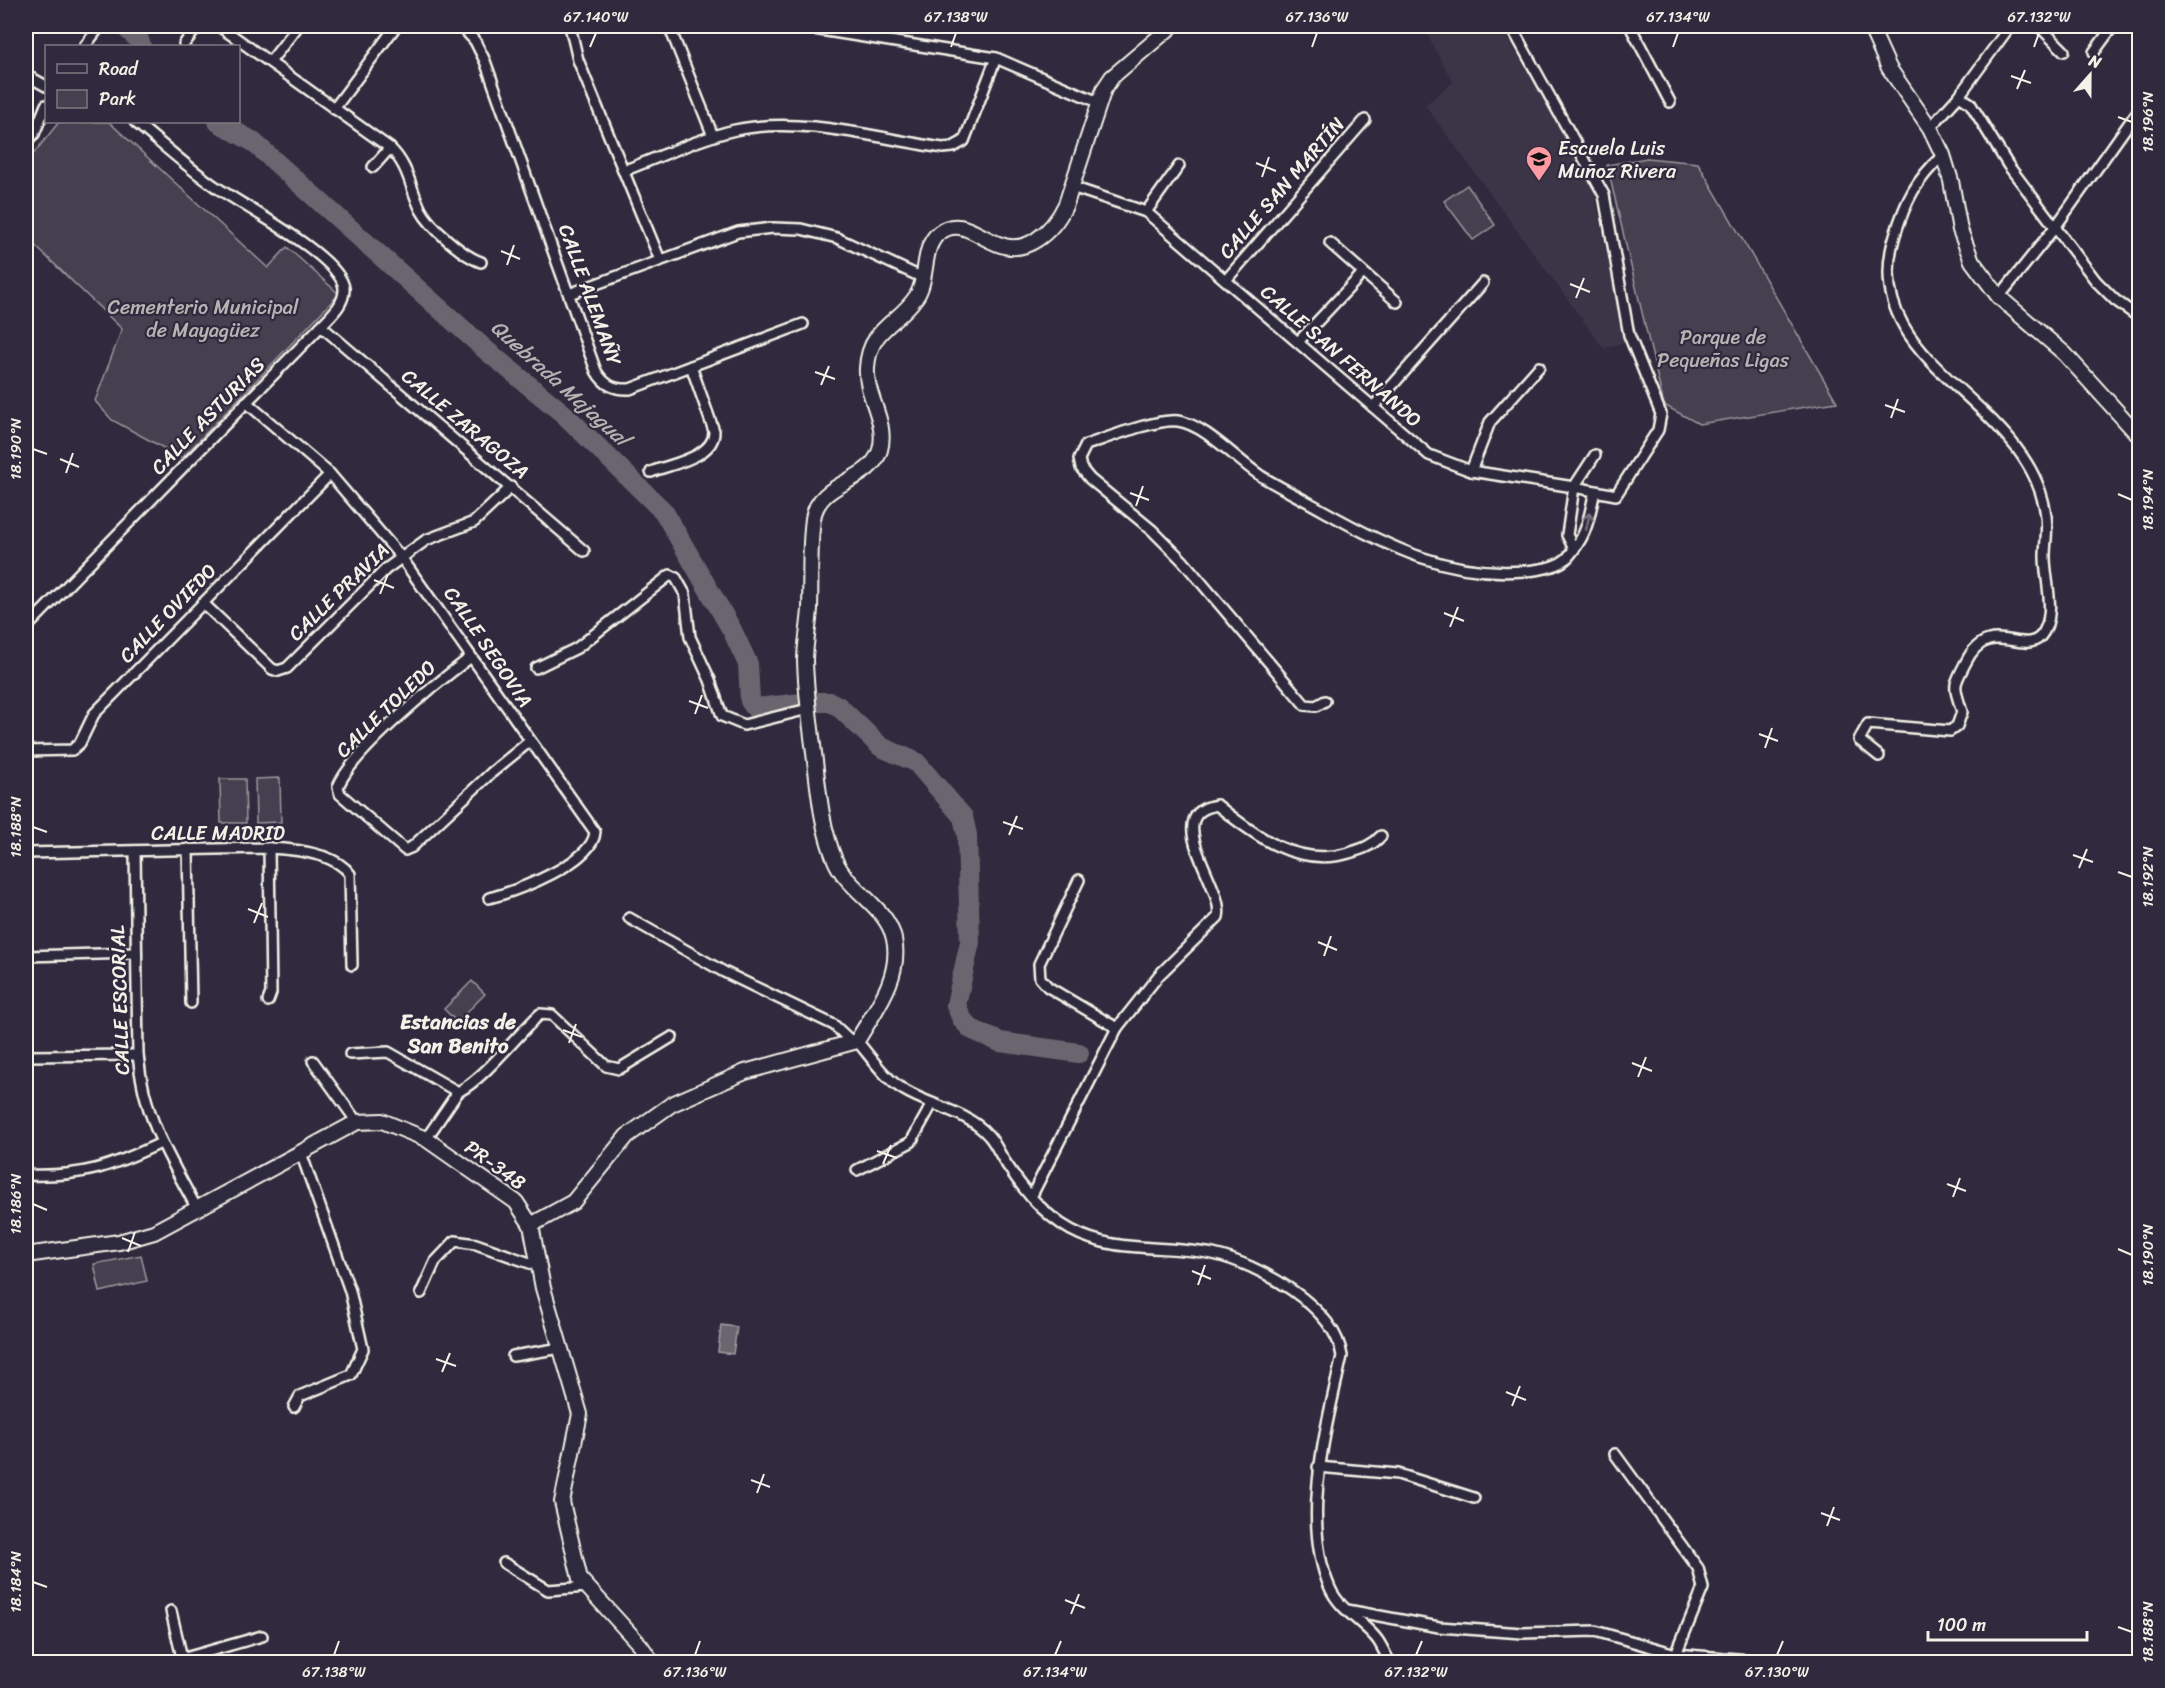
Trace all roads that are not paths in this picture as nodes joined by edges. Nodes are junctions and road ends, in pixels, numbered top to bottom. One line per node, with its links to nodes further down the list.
1 (100, 26): 19 (street)
2 (198, 26): 18 (street)
3 (219, 26): 23 (street)
4 (298, 26): 23 (street)
5 (396, 26): 31 (street)
6 (461, 26): 52 (street, CALLE ALEMAÑY)
7 (570, 26): 41 (street)
8 (669, 26): 35 (street)
9 (795, 26): 17 (street)
10 (1172, 26): 27 (street)
11 (1511, 26): 70 (street, CALLE SAN FERNANDO)
12 (1630, 26): 28 (street)
13 (1871, 26): 34 (street)
14 (2010, 26): 26 (street)
15 (2039, 26): 20 (street)
16 (2113, 26): 21 (street)
17 (858, 30): 22 (street)
18 (184, 44)
19 (86, 45)
20 (2064, 51)
21 (2094, 52)
22 (996, 58): 27 (street); 35 (street)
23 (270, 62): 31 (street)
24 (26, 75): 25 (street)
25 (45, 85)
26 (1959, 96): 34 (street); 44 (street)
27 (1098, 102): 42 (street)
28 (1670, 102)
29 (45, 108): 36 (street)
30 (2139, 108): 44 (street)
31 (334, 109): 37 (street)
32 (1365, 120): 50 (street, CALLE SAN MARTÍN)
33 (136, 123): 57 (street, CALLE ASTURIAS)
34 (1930, 128): 38 (street)
35 (713, 136): 41 (street)
36 (26, 144)
37 (390, 148): 40 (street); 47 (street)
38 (1943, 155): 53 (street); 82 (street)
39 (1179, 166): 43 (street)
40 (373, 167)
41 (623, 171): 46 (street)
42 (1072, 187): 43 (street, CALLE SAN FERNANDO); 49 (street)
43 (1146, 212): 50 (street, CALLE SAN FERNANDO)
44 (2056, 226): 53 (street); 55 (street)
45 (1330, 243): 48 (street)
46 (660, 260): 49 (street); 52 (street)
47 (481, 262)
48 (1363, 273): 54 (street); 58 (street)
49 (923, 278): 79 (street)
50 (1226, 280): 58 (street, CALLE SAN FERNANDO)
51 (1483, 283): 62 (street)
52 (569, 294): 59 (street, CALLE ALEMAÑY)
53 (1999, 297): 63 (street)
54 (1397, 302)
55 (2139, 318)
56 (803, 324): 59 (street, CALLE ALEMAÑY)
57 (321, 326): 61 (street, CALLE ASTURIAS); 68 (street, CALLE ZARAGOZA)
58 (1298, 342): 62 (street, CALLE SAN FERNANDO)
59 (691, 366): 66 (street)
60 (1539, 367): 65 (street)
61 (246, 402): 67 (street, CALLE SEGOVIA); 75 (street, CALLE ASTURIAS)
62 (1373, 407): 65 (street, CALLE SAN FERNANDO)
63 (2139, 437)
64 (1595, 455): 69 (street)
65 (1471, 471): 69 (street, CALLE SAN FERNANDO)
66 (651, 472)
67 (330, 474): 73 (street, CALLE SEGOVIA); 74 (street, CALLE OVIEDO)
68 (511, 487): 72 (street, CALLE ZARAGOZA); 73 (street, CALLE PRAVIA)
69 (1574, 487): 70 (street, CALLE SAN FERNANDO); 71 (street)
70 (1594, 491): 71 (street, one-way to 70)
71 (1574, 547): 78 (street)
72 (584, 551)
73 (401, 557): 74 (street, CALLE PRAVIA); 76 (street, CALLE SEGOVIA)
74 (203, 603): 81 (street, CALLE OVIEDO)
75 (26, 628)
76 (471, 657): 80 (street, CALLE SEGOVIA); 80 (street, CALLE TOLEDO)
77 (536, 668): 79 (street)
78 (1325, 701)
79 (808, 709): 98 (street)
80 (531, 741): 89 (street, CALLE SEGOVIA)
81 (26, 751)
82 (1879, 756)
83 (1381, 836): 96 (street)
84 (269, 848): 85 (street, CALLE MADRID); 93 (street, CALLE MADRID); 94 (street)
85 (188, 849): 86 (street, CALLE MADRID); 95 (street)
86 (135, 851): 87 (street, CALLE MADRID); 91 (street, CALLE ESCORIAL)
87 (26, 853)
88 (1079, 880): 96 (street)
89 (489, 898)
90 (629, 918): 98 (street)
91 (136, 953): 92 (street); 100 (street, CALLE ESCORIAL)
92 (26, 956)
93 (352, 965)
94 (268, 1001)
95 (190, 1003)
96 (1117, 1028): 111 (street)
97 (672, 1037): 103 (street)
98 (854, 1041): 104 (street); 113 (street)
99 (350, 1054): 103 (street)
100 (138, 1055): 101 (street); 107 (street, CALLE ESCORIAL)
101 (26, 1056)
102 (313, 1061): 105 (street)
103 (458, 1092): 106 (street)
104 (932, 1104): 109 (street); 111 (street)
105 (357, 1122): 106 (street, PR-348 / PR-348); 108 (street)
106 (426, 1140): 113 (street, PR-348 / PR-348)
107 (161, 1143): 110 (street); 112 (street, CALLE ESCORIAL)
108 (301, 1153): 112 (street); 119 (street)
109 (857, 1170)
110 (26, 1174)
111 (1031, 1197): 121 (street)
112 (196, 1207): 114 (street)
113 (531, 1225): 115 (street, PR-348 / PR-348)
114 (26, 1255)
115 (538, 1266): 116 (street); 117 (street, PR-348 / PR-348)
116 (421, 1293)
117 (561, 1348): 118 (street); 124 (street, PR-348 / PR-348)
118 (513, 1356)
119 (294, 1407)
120 (1615, 1454): 128 (street)
121 (1318, 1467): 122 (street); 125 (street)
122 (1474, 1498)
123 (504, 1563): 124 (street)
124 (587, 1587): 131 (street, PR-348 / PR-348)
125 (1346, 1610): 128 (street); 132 (street)
126 (171, 1611): 129 (street)
127 (262, 1636): 129 (street)
128 (1677, 1658): 133 (street)
129 (183, 1661): 130 (street)
130 (171, 1662)
131 (652, 1662)
132 (1390, 1662)
133 (1774, 1662)

